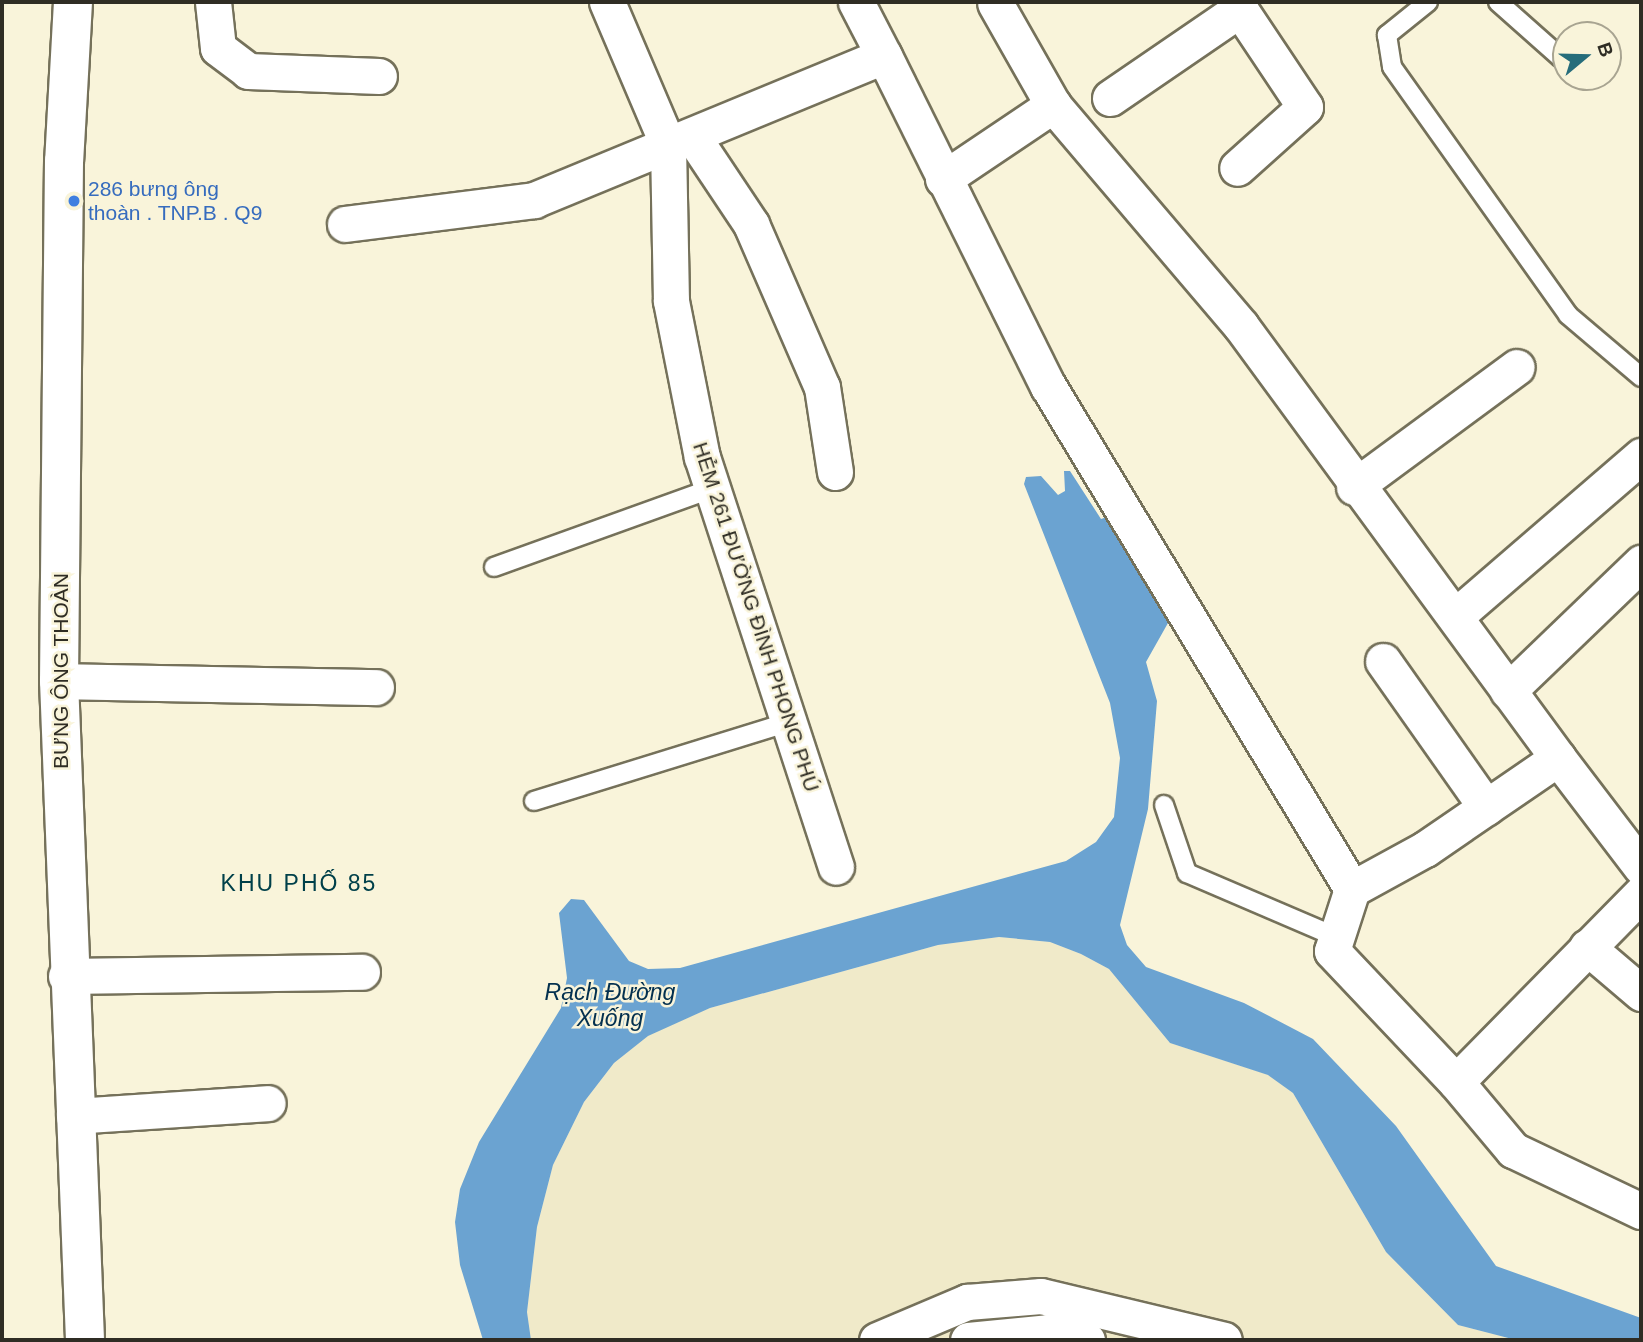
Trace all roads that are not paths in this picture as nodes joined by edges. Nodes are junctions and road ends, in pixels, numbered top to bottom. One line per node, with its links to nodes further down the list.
1 (74, 2): 28 (street, BƯNG ÔNG THOÀN)
2 (214, 2): 11 (street)
3 (607, 2): 14 (street, HẺM 261 ĐƯỜNG ĐÌNH PHONG PHÚ)
4 (856, 2): 10 (street)
5 (1429, 2): 19 (lane)
6 (1498, 2): 9 (lane)
7 (995, 3): 13 (street)
8 (1238, 5): 12 (street); 15 (street)
9 (1552, 50)
10 (884, 56): 14 (street); 16 (street)
11 (379, 76)
12 (1110, 98)
13 (1053, 105): 16 (street); 22 (street)
14 (680, 141): 17 (street); 21 (street); 23 (street, HẺM 261 ĐƯỜNG ĐÌNH PHONG PHÚ)
15 (1237, 168)
16 (943, 179): 38 (street)
17 (345, 224)
18 (1517, 367): 22 (street)
19 (1641, 377)
20 (1641, 456): 26 (street)
21 (835, 472)
22 (1354, 487): 26 (street)
23 (713, 488): 25 (lane); 31 (street, HẺM 261 ĐƯỜNG ĐÌNH PHONG PHÚ)
24 (1641, 563): 30 (street)
25 (494, 567)
26 (1458, 614): 30 (street)
27 (1383, 661): 35 (street)
28 (59, 681): 29 (street); 43 (street, BƯNG ÔNG THOÀN)
29 (376, 687)
30 (1508, 691): 32 (street)
31 (789, 722): 33 (lane); 36 (street, HẺM 261 ĐƯỜNG ĐÌNH PHONG PHÚ)
32 (1558, 758): 35 (street); 37 (street)
33 (534, 801)
34 (1164, 805): 40 (lane)
35 (1486, 807): 38 (street)
36 (836, 867)
37 (1641, 867)
38 (1352, 889): 40 (street)
39 (1641, 894): 41 (street)
40 (1336, 937): 45 (street)
41 (1587, 947): 44 (street); 45 (street)
42 (362, 972): 43 (street)
43 (66, 976): 47 (street, BƯNG ÔNG THOÀN)
44 (1641, 993)
45 (1457, 1082): 48 (street)
46 (268, 1103): 47 (street)
47 (74, 1116): 49 (street, BƯNG ÔNG THOÀN)
48 (1641, 1211)
49 (85, 1340)
50 (877, 1340): 53 (street)
51 (968, 1340): 52 (street)
52 (1087, 1340)
53 (1224, 1340)

